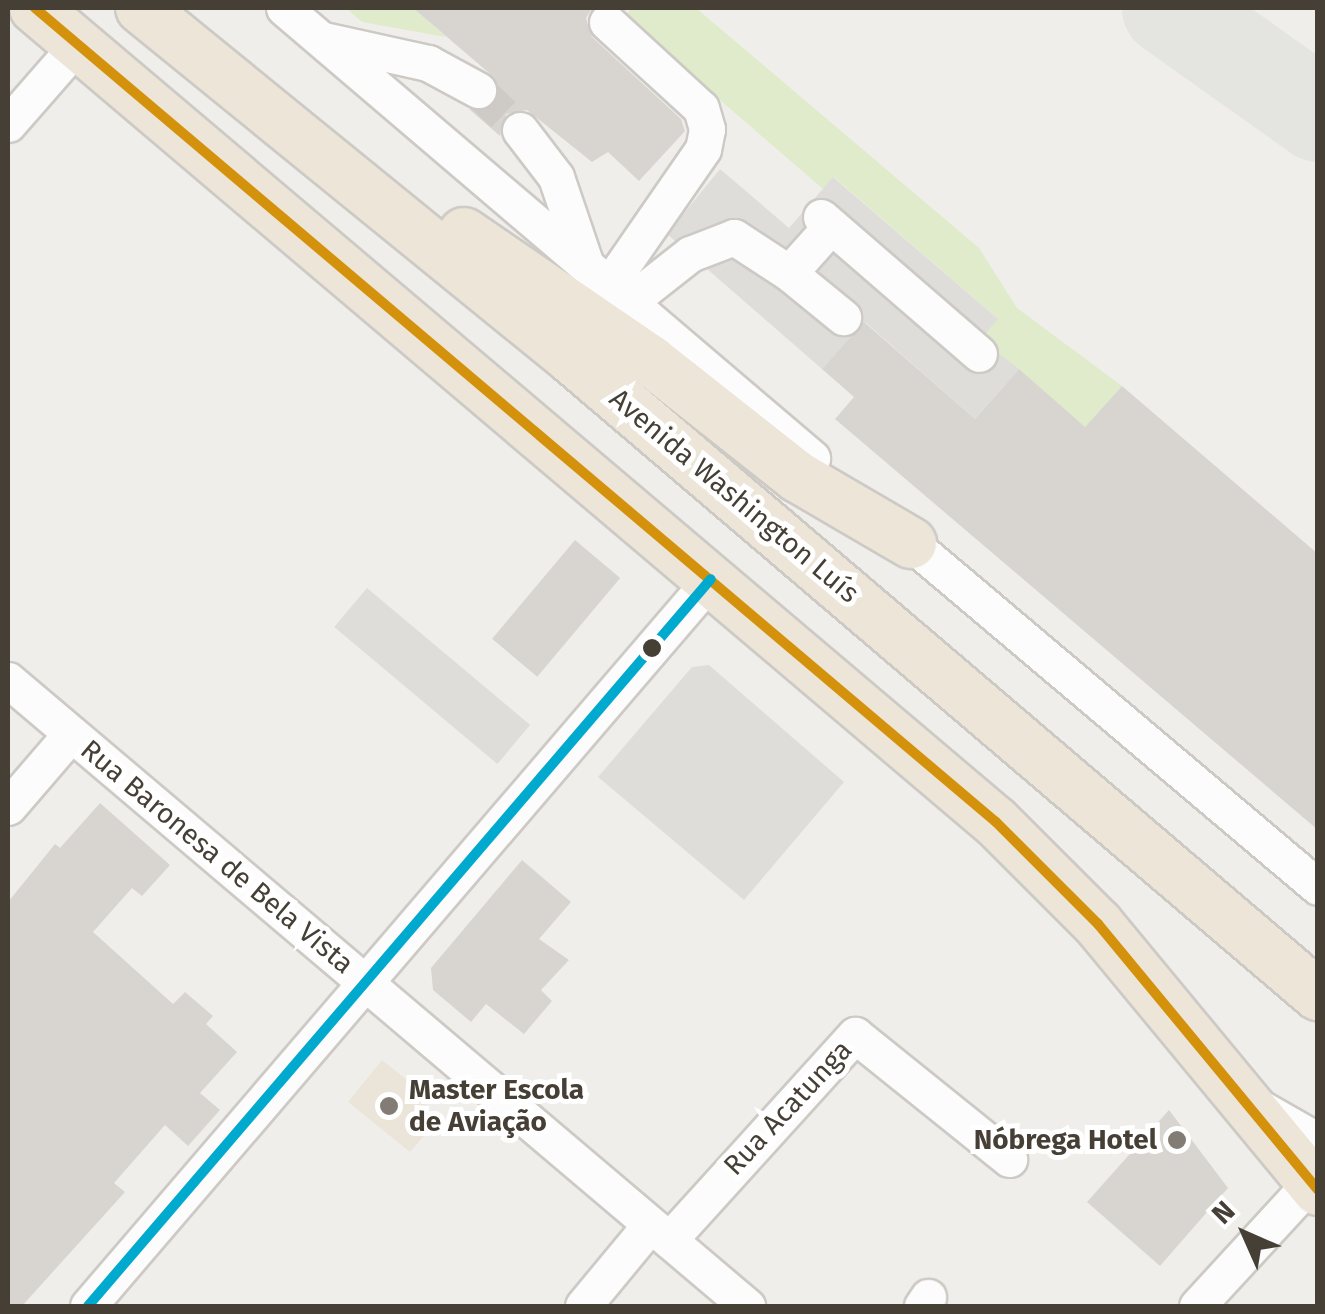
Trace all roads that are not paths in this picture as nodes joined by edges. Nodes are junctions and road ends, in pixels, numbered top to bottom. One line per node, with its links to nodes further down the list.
1 (35, 8): 6 (highway)
2 (141, 8): 10 (highway, Avenida Washington Luís)
3 (284, 8): 5 (street)
4 (606, 22): 12 (street)
5 (321, 39): 7 (street); 12 (street)
6 (78, 44): 8 (street); 16 (highway)
7 (478, 90)
8 (8, 124)
9 (520, 130): 12 (street)
10 (394, 212): 15 (highway); 22 (highway, Avenida Washington Luís)
11 (789, 273): 12 (street); 13 (street); 14 (street)
12 (608, 284): 15 (street)
13 (843, 316)
14 (979, 354)
15 (911, 543): 20 (street)
16 (711, 580): 21 (street); 24 (highway)
17 (8, 680): 18 (street, Rua Baronesa de Bela Vista)
18 (70, 735): 19 (street); 21 (street, Rua Baronesa de Bela Vista)
19 (8, 807)
20 (1318, 887)
21 (368, 983): 25 (street, Rua Baronesa de Bela Vista); 26 (street)
22 (1318, 995)
23 (1009, 1159): 25 (street, Rua Acatunga)
24 (1315, 1171): 29 (street)
25 (659, 1233): 27 (street); 28 (street, Rua Baronesa de Bela Vista)
26 (88, 1306)
27 (582, 1306)
28 (748, 1306)
29 (1196, 1306)

